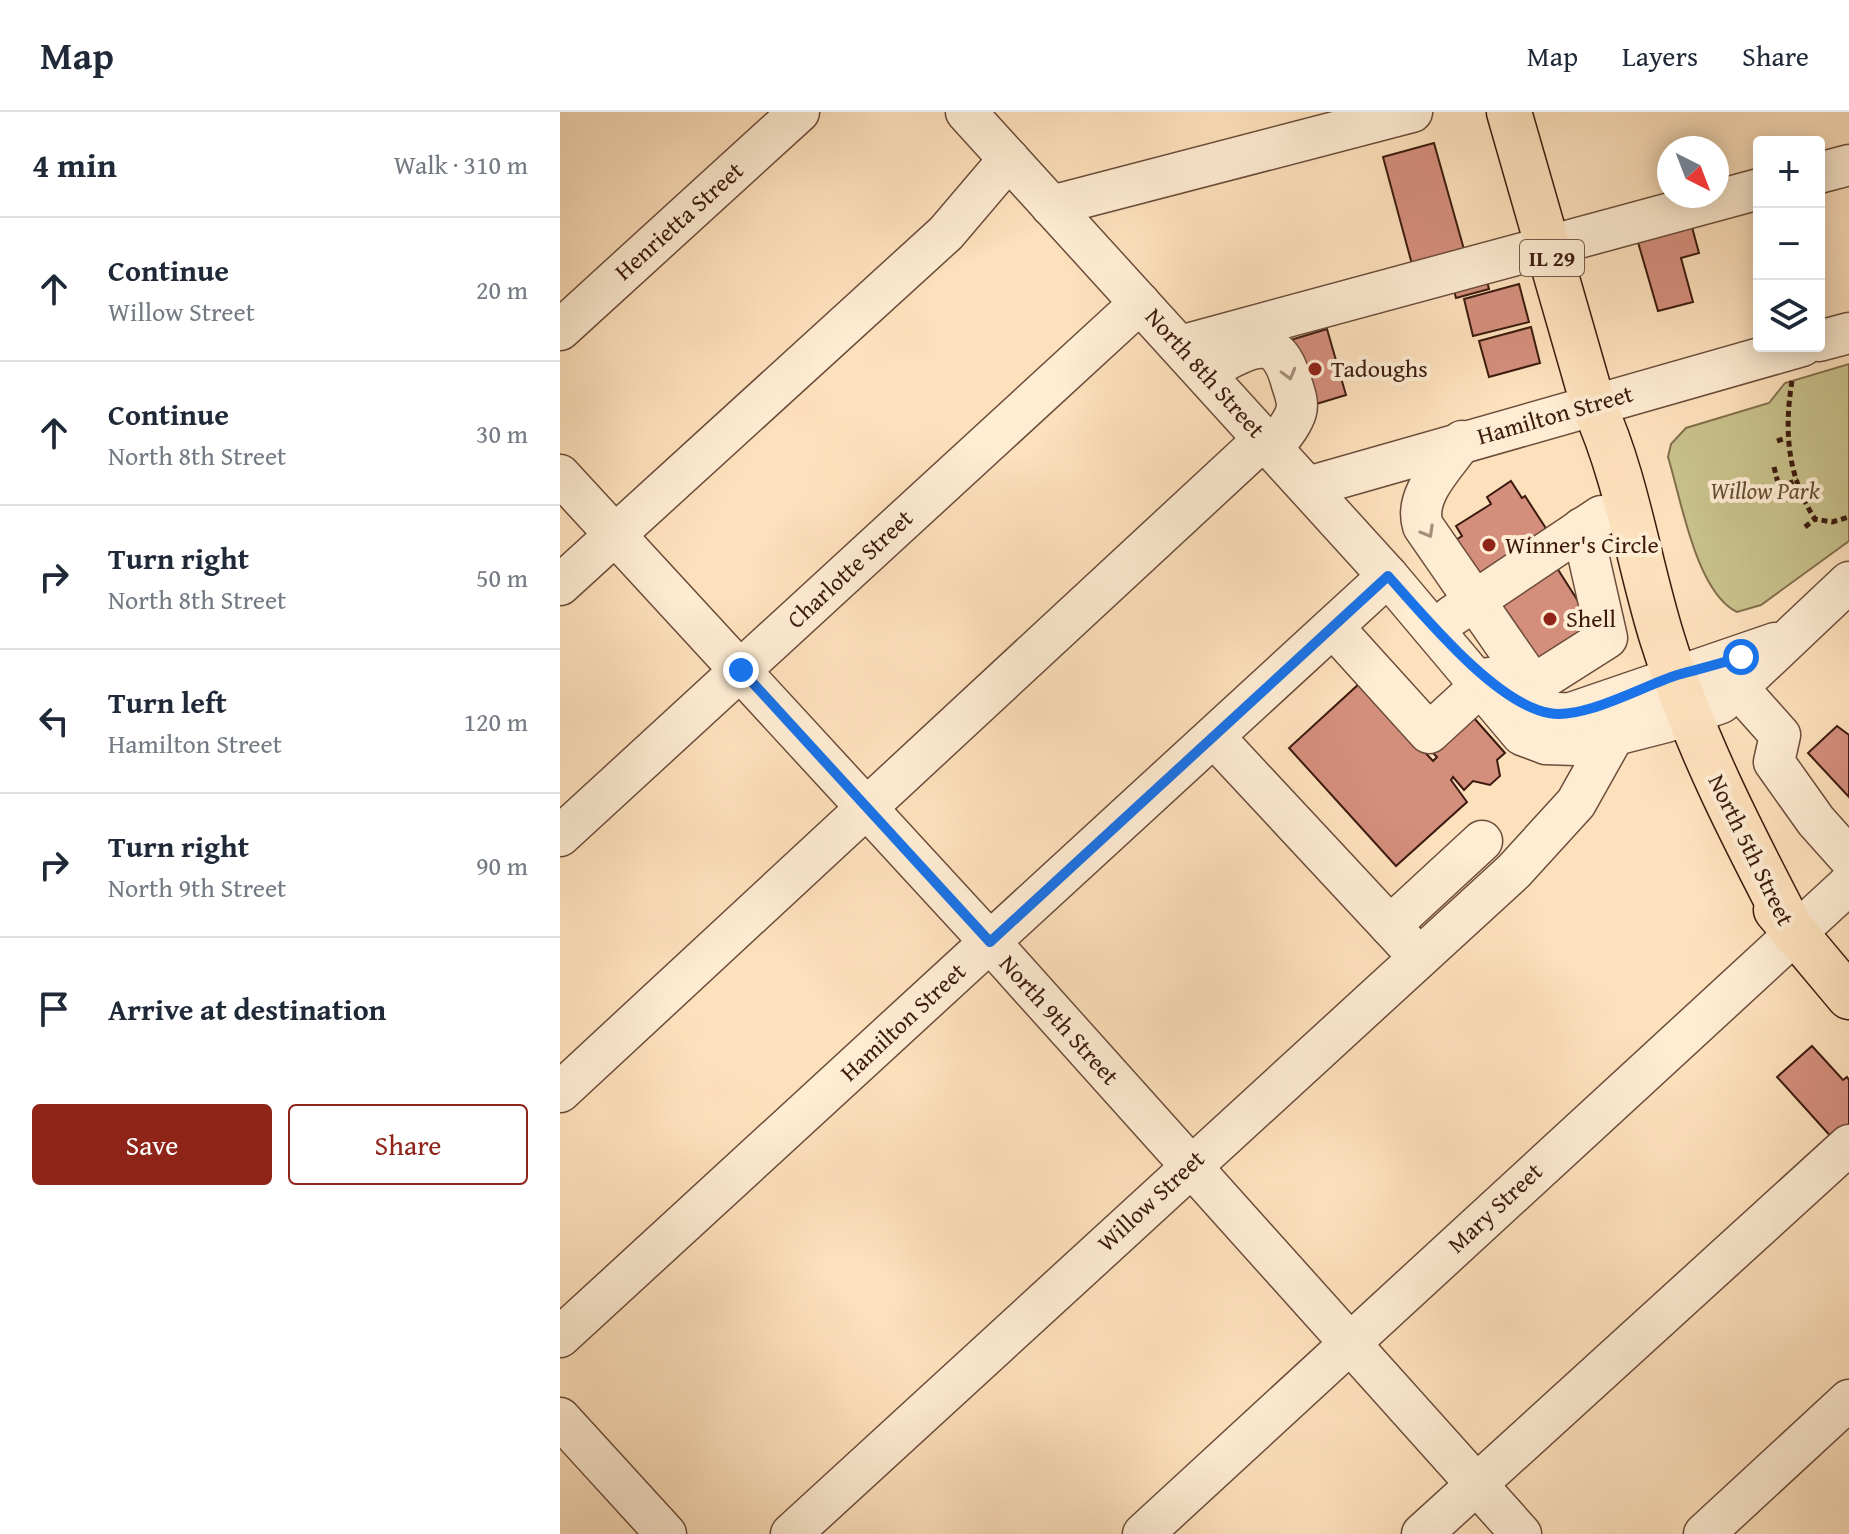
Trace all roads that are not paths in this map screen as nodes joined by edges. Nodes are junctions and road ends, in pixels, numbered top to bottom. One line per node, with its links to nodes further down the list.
1 (799, 112): 12 (street, Henrietta Street)
2 (966, 112): 5 (street, North 8th Street)
3 (1412, 112): 9 (street)
4 (1509, 112): 10 (main road, North 5th Street / IL 29)
5 (1009, 159): 9 (street, North 8th Street); 23 (street)
6 (1849, 165): 7 (street)
7 (1825, 171)
8 (1753, 191): 10 (street)
9 (1051, 206): 11 (street, North 8th Street)
10 (1549, 245): 15 (street); 17 (main road, North 5th Street / IL 29)
11 (1140, 303): 15 (street, North 8th Street); 32 (street, Charlotte Street)
12 (560, 330)
13 (1849, 333): 14 (street)
14 (1825, 339)
15 (1192, 360): 19 (street, North 8th Street); 19 (street, one-way to 19)
16 (1797, 361): 17 (street, Hamilton Street)
17 (1593, 404): 18 (street, Hamilton Street); 22 (main road, North 5th Street / IL 29)
18 (1462, 441): 21 (street, Hamilton Street); 27 (street, one-way to 27)
19 (1269, 444): 21 (street, North 8th Street); 39 (street)
20 (560, 475): 23 (street, North 9th Street)
21 (1308, 487): 24 (street, North 8th Street)
22 (1605, 513): 27 (street); 28 (main road, North 5th Street / IL 29)
23 (615, 534): 26 (street); 32 (street, North 9th Street)
24 (1388, 576): 29 (street, Hamilton Street); 31 (street, North 8th Street)
25 (1849, 582): 30 (street)
26 (560, 585)
27 (1474, 601): 28 (street); 31 (street)
28 (1630, 611): 35 (main road, North 5th Street / IL 29)
29 (1333, 627): 33 (street); 36 (street, Hamilton Street)
30 (1796, 630): 34 (street); 35 (street)
31 (1438, 632): 33 (street, North 8th Street)
32 (741, 670): 39 (street, North 9th Street); 40 (street, Charlotte Street)
33 (1485, 682): 35 (street, North 8th Street); 38 (street, North 8th Street)
34 (1738, 688): 35 (street); 42 (street)
35 (1670, 699): 37 (street); 46 (main road, North 5th Street / IL 29)
36 (1214, 737): 45 (street); 47 (street, Hamilton Street)
37 (1613, 737): 38 (street); 43 (street, Willow Street)
38 (1532, 739): 43 (street, Willow Street)
39 (866, 807): 47 (street, North 9th Street); 50 (street)
40 (560, 836)
41 (1482, 841): 45 (street)
42 (1849, 858)
43 (1514, 871): 48 (street, Willow Street)
44 (1849, 884): 46 (street, Mary Street)
45 (1390, 926): 48 (street)
46 (1794, 934): 49 (main road, IL 29); 54 (street, Mary Street)
47 (990, 942): 52 (street, North 9th Street); 53 (street, Hamilton Street)
48 (1419, 957): 52 (street, Willow Street)
49 (1849, 997)
50 (560, 1092)
51 (1849, 1145): 57 (street)
52 (1190, 1165): 54 (street, North 9th Street); 59 (street, Willow Street)
53 (560, 1337)
54 (1349, 1342): 57 (street, North 9th Street); 60 (street, Mary Street)
55 (1849, 1400): 63 (street)
56 (560, 1418): 58 (street)
57 (1476, 1484): 61 (street); 62 (street, North 9th Street)
58 (666, 1534)
59 (791, 1534)
60 (1143, 1534)
61 (1422, 1534)
62 (1521, 1534)
63 (1704, 1534)

